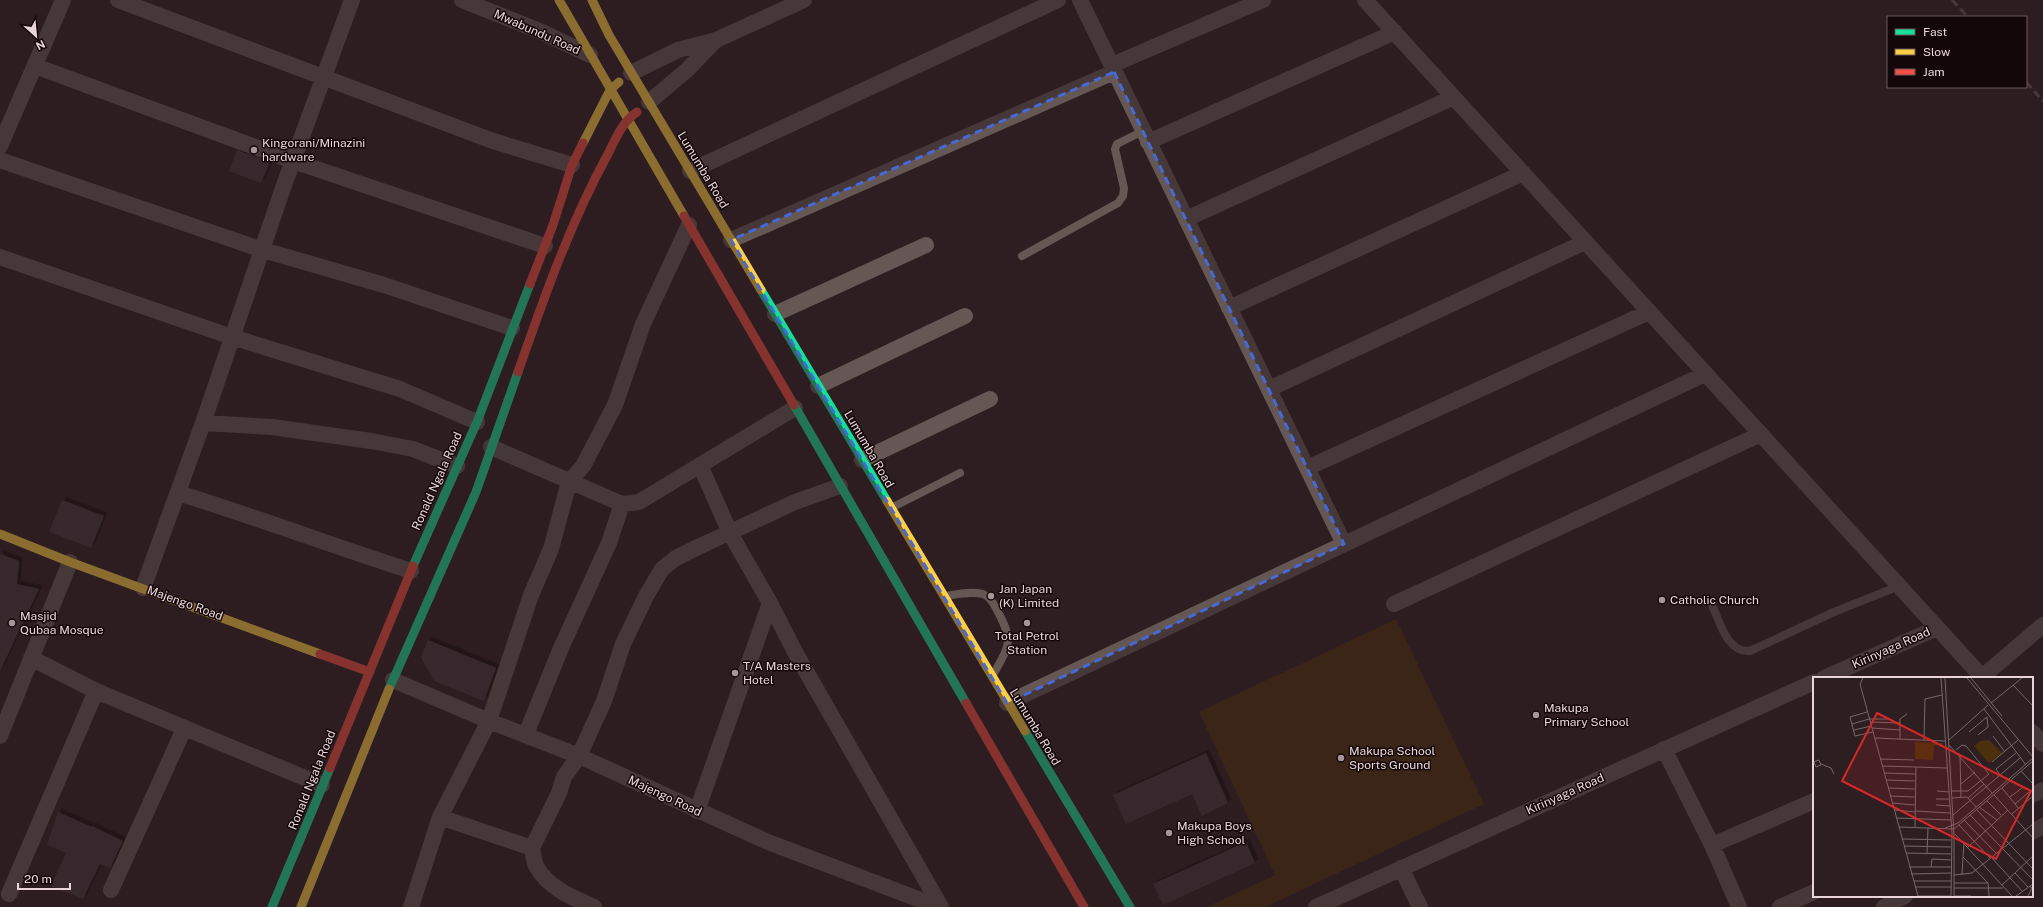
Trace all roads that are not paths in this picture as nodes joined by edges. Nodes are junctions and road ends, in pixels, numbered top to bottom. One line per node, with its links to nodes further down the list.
1 (63, 0): 15 (street)
2 (118, 0): 18 (street)
3 (352, 0): 18 (street)
4 (462, 0): 14 (street, Mwabundu Road)
5 (559, 0): 14 (street)
6 (592, 0): 17 (street, Lumumba Road)
7 (804, 0): 13 (street)
8 (1058, 0): 28 (street)
9 (1080, 0): 16 (street)
10 (1263, 0): 16 (street)
11 (1365, 0): 12 (street)
12 (1395, 32): 20 (street); 23 (street)
13 (716, 40): 17 (street); 21 (street)
14 (590, 55): 19 (street)
15 (35, 66): 24 (street); 26 (street)
16 (1113, 69): 23 (street); 32 (street)
17 (631, 73): 19 (street, Ronald Ngala Road); 21 (street, Lumumba Road)
18 (324, 77): 26 (street); 27 (street)
19 (610, 90): 22 (street); 27 (street, Ronald Ngala Road)
20 (1454, 97): 29 (street); 30 (street)
21 (649, 102): 22 (street); 28 (street, Lumumba Road)
22 (627, 119): 31 (street); 53 (street)
23 (1146, 136): 30 (street); 37 (lane)
24 (0, 146)
25 (0, 160): 36 (street)
26 (293, 161): 35 (street); 36 (street)
27 (572, 164): 35 (street, Ronald Ngala Road)
28 (690, 171): 32 (street, Lumumba Road)
29 (1523, 173): 33 (street); 39 (street)
30 (1186, 219): 39 (street)
31 (689, 225): 49 (street); 59 (street)
32 (731, 240): 41 (street, Lumumba Road)
33 (1585, 242): 40 (street); 47 (street)
34 (926, 245): 41 (street)
35 (545, 246): 43 (street, Ronald Ngala Road)
36 (263, 250): 43 (street); 44 (street)
37 (1022, 256)
38 (0, 257): 44 (street)
39 (1229, 308): 47 (street)
40 (1649, 312): 45 (street); 57 (street)
41 (775, 314): 46 (street, Lumumba Road)
42 (965, 316): 46 (street)
43 (512, 328): 50 (street, Ronald Ngala Road)
44 (232, 336): 50 (street); 51 (street)
45 (1705, 374): 52 (street); 66 (street)
46 (818, 386): 54 (street, Lumumba Road)
47 (1269, 389): 57 (street)
48 (990, 399): 54 (street)
49 (795, 408): 55 (street); 60 (street)
50 (476, 422): 56 (street, Ronald Ngala Road)
51 (203, 423): 56 (street); 61 (street)
52 (1761, 434): 69 (street); 73 (street)
53 (491, 447): 59 (street); 82 (street)
54 (862, 460): 63 (street, Lumumba Road)
55 (700, 465): 62 (street); 64 (street)
56 (457, 466): 68 (street, Ronald Ngala Road)
57 (1307, 468): 66 (street)
58 (960, 473): 63 (lane)
59 (569, 482): 62 (street); 86 (street)
60 (840, 486): 64 (street); 112 (street)
61 (178, 492): 68 (street); 70 (street)
62 (622, 504): 88 (street)
63 (890, 509): 71 (street, Lumumba Road)
64 (730, 533): 72 (street); 91 (street)
65 (0, 534): 67 (street, Majengo Road)
66 (1344, 544): 85 (street)
67 (70, 562): 70 (street, Majengo Road); 77 (street)
68 (411, 571): 78 (street, Ronald Ngala Road)
69 (1899, 586): 74 (lane); 76 (street)
70 (143, 588): 78 (street, Majengo Road)
71 (943, 596): 81 (street, Lumumba Road); 81 (lane)
72 (770, 603): 96 (street); 111 (street)
73 (1394, 604)
74 (1712, 605)
75 (2043, 625): 80 (street)
76 (1937, 628): 79 (street, Kirinyaga Road); 80 (street)
77 (31, 658): 84 (street); 89 (street)
78 (370, 672): 92 (street, Ronald Ngala Road)
79 (1826, 677)
80 (1982, 677)
81 (992, 678): 85 (street, Lumumba Road)
82 (393, 680): 86 (street, Majengo Road); 108 (street)
83 (1813, 682): 90 (street, Kirinyaga Road)
84 (96, 691): 87 (street); 105 (street)
85 (1007, 703): 113 (street, Lumumba Road)
86 (489, 721): 88 (street, Majengo Road); 97 (street)
87 (184, 729): 92 (street); 103 (street)
88 (526, 734): 91 (street, Majengo Road)
89 (0, 736)
90 (1664, 749): 100 (street); 102 (street, Kirinyaga Road)
91 (580, 756): 96 (street, Majengo Road); 101 (street)
92 (322, 785): 107 (street, Ronald Ngala Road)
93 (2043, 790): 94 (street)
94 (2033, 795)
95 (1813, 801): 100 (street)
96 (697, 810): 111 (street, Majengo Road)
97 (440, 817): 101 (street); 109 (street)
98 (2043, 826): 99 (street)
99 (2033, 831)
100 (1712, 844): 116 (street)
101 (532, 848): 110 (street)
102 (1401, 868): 114 (street, Kirinyaga Road); 115 (street)
103 (111, 890)
104 (1813, 892): 117 (street)
105 (9, 894)
106 (1903, 897): 118 (street)
107 (272, 907)
108 (301, 907)
109 (411, 907)
110 (594, 907)
111 (940, 907)
112 (1084, 907)
113 (1130, 907)
114 (1316, 907)
115 (1420, 907)
116 (1740, 907)
117 (1780, 907)
118 (1884, 907)

